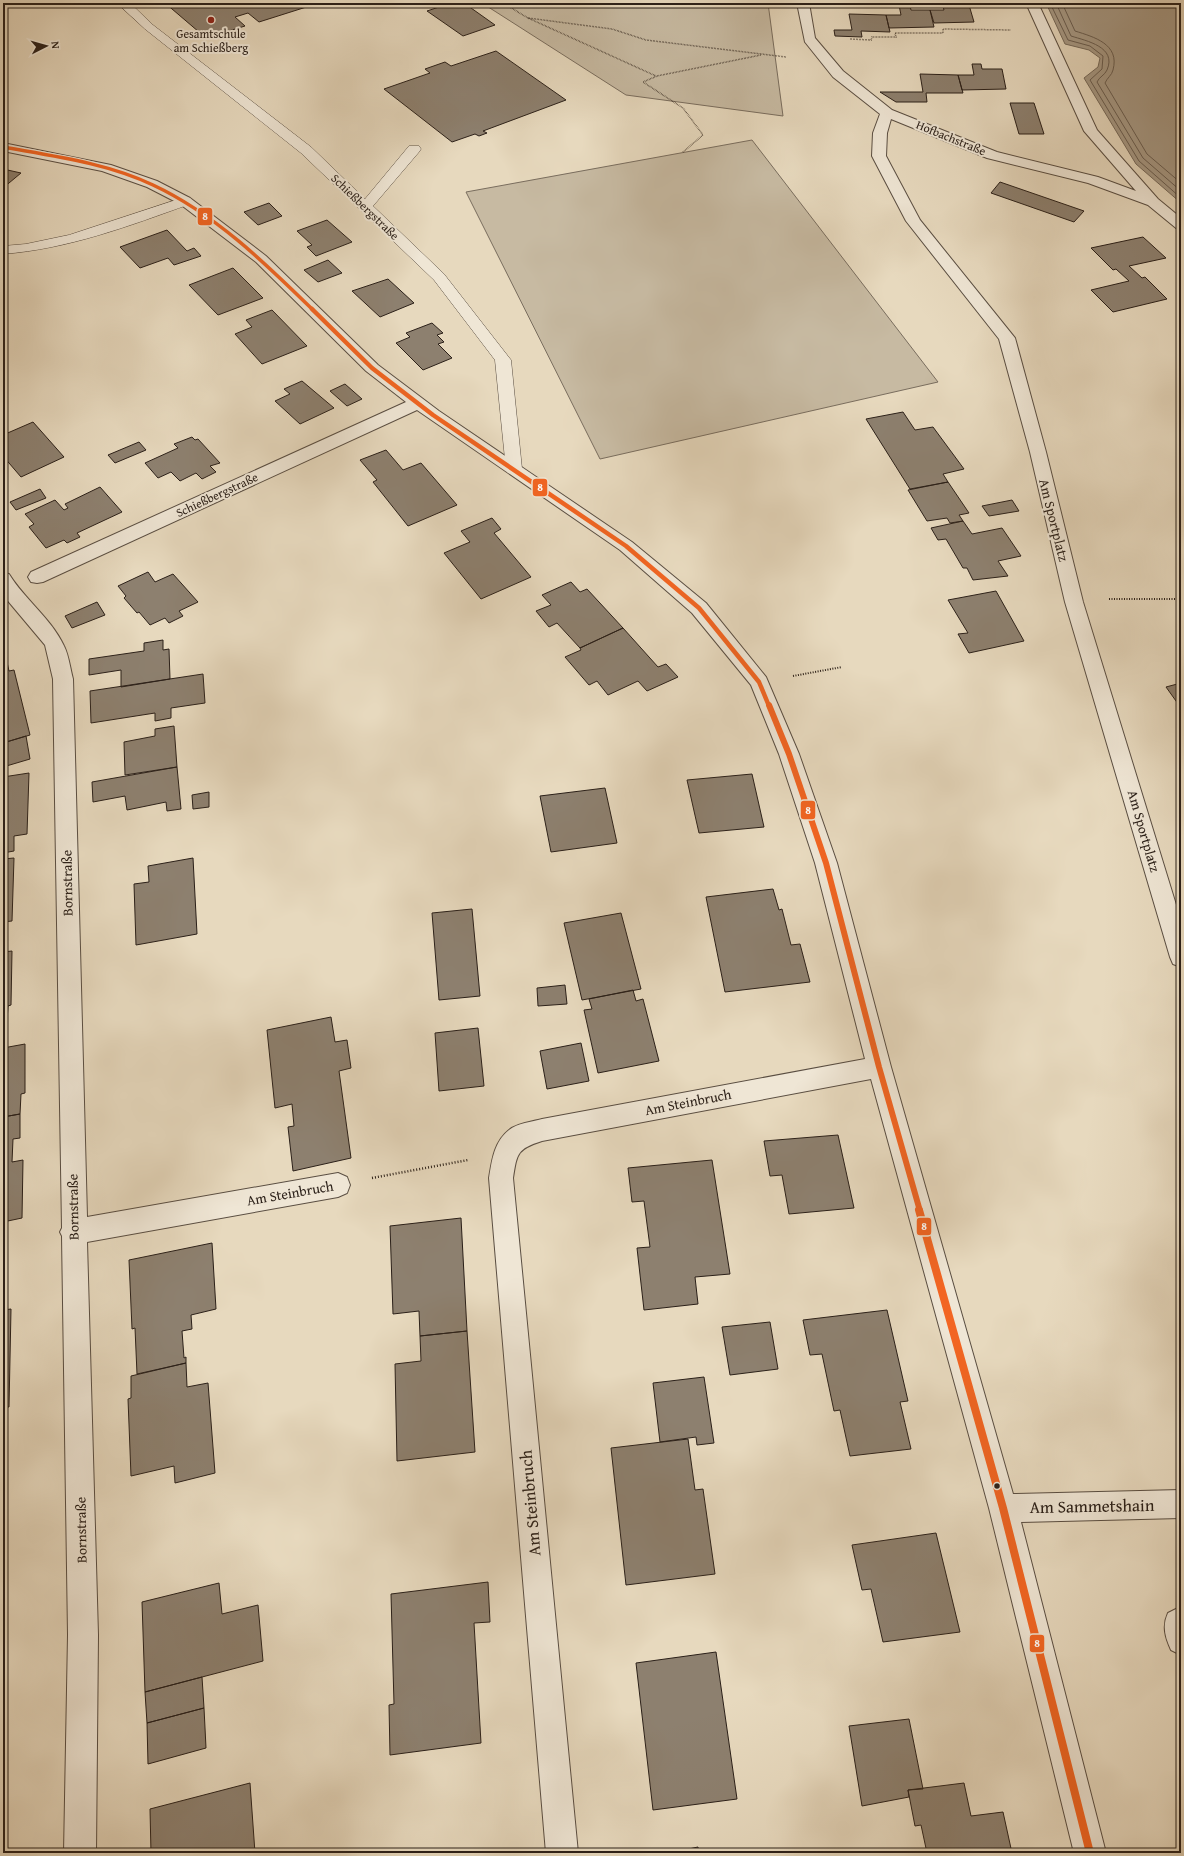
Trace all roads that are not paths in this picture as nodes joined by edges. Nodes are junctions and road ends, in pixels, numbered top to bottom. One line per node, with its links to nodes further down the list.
1 (123, 3): 9 (lane, Schießbergstraße)
2 (803, 3): 4 (street, Hofbachstraße)
3 (1032, 3): 8 (street, Hofbachstraße)
4 (887, 113): 8 (street, Hofbachstraße); 16 (street, Am Sportplatz)
5 (3, 146): 7 (street)
6 (414, 149): 9 (lane)
7 (185, 201): 11 (lane); 12 (street)
8 (1153, 202): 10 (street, Hofbachstraße)
9 (365, 207): 13 (lane, Schießbergstraße)
10 (1181, 226)
11 (3, 250)
12 (418, 403): 13 (street); 14 (street, Schießbergstraße)
13 (514, 469): 17 (street)
14 (37, 577)
15 (5, 588): 19 (street, Bornstraße)
16 (1181, 957)
17 (879, 1066): 21 (street); 23 (street, Am Steinbruch)
18 (338, 1185): 19 (street, Am Steinbruch)
19 (73, 1232): 22 (street, Bornstraße)
20 (1181, 1504): 21 (street, Am Sammetshain)
21 (1003, 1508): 24 (street)
22 (80, 1853)
23 (562, 1853)
24 (1090, 1853)

